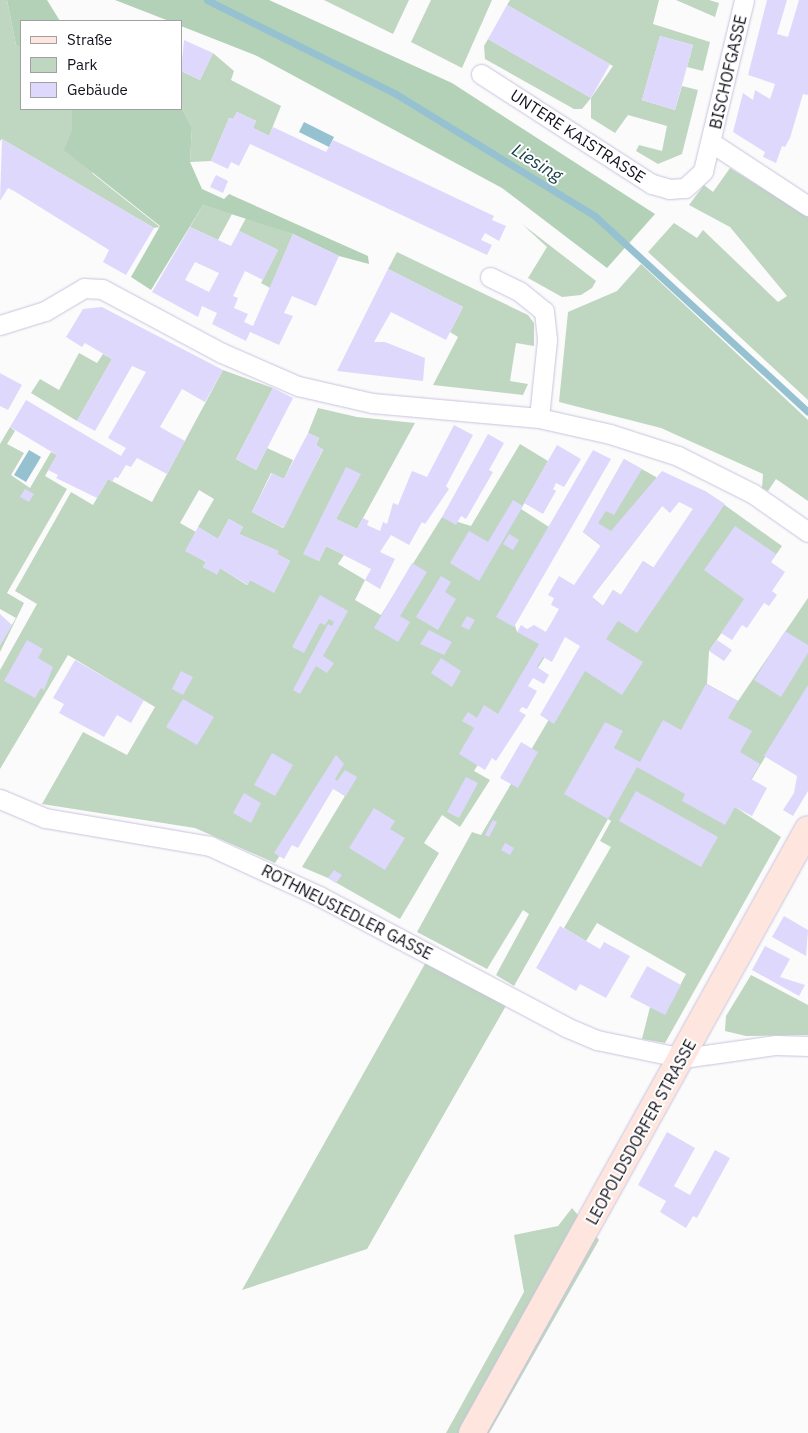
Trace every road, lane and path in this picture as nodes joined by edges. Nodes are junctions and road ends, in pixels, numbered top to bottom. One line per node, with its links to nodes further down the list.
1 (744, 0): 3 (street, BISCHOFGASSE)
2 (481, 74): 3 (street, UNTERE KAISTRASSE)
3 (712, 143): 4 (street)
4 (808, 206)
5 (490, 277): 7 (street)
6 (0, 325): 7 (street)
7 (539, 418): 8 (street)
8 (808, 532)
9 (0, 799): 12 (street, ROTHNEUSIEDLER GASSE)
10 (808, 829): 12 (main road, LEOPOLDSDORFER STRASSE)
11 (808, 1046): 12 (street, ROTHNEUSIEDLER GASSE)
12 (683, 1058): 13 (main road, LEOPOLDSDORFER STRASSE)
13 (472, 1433)

